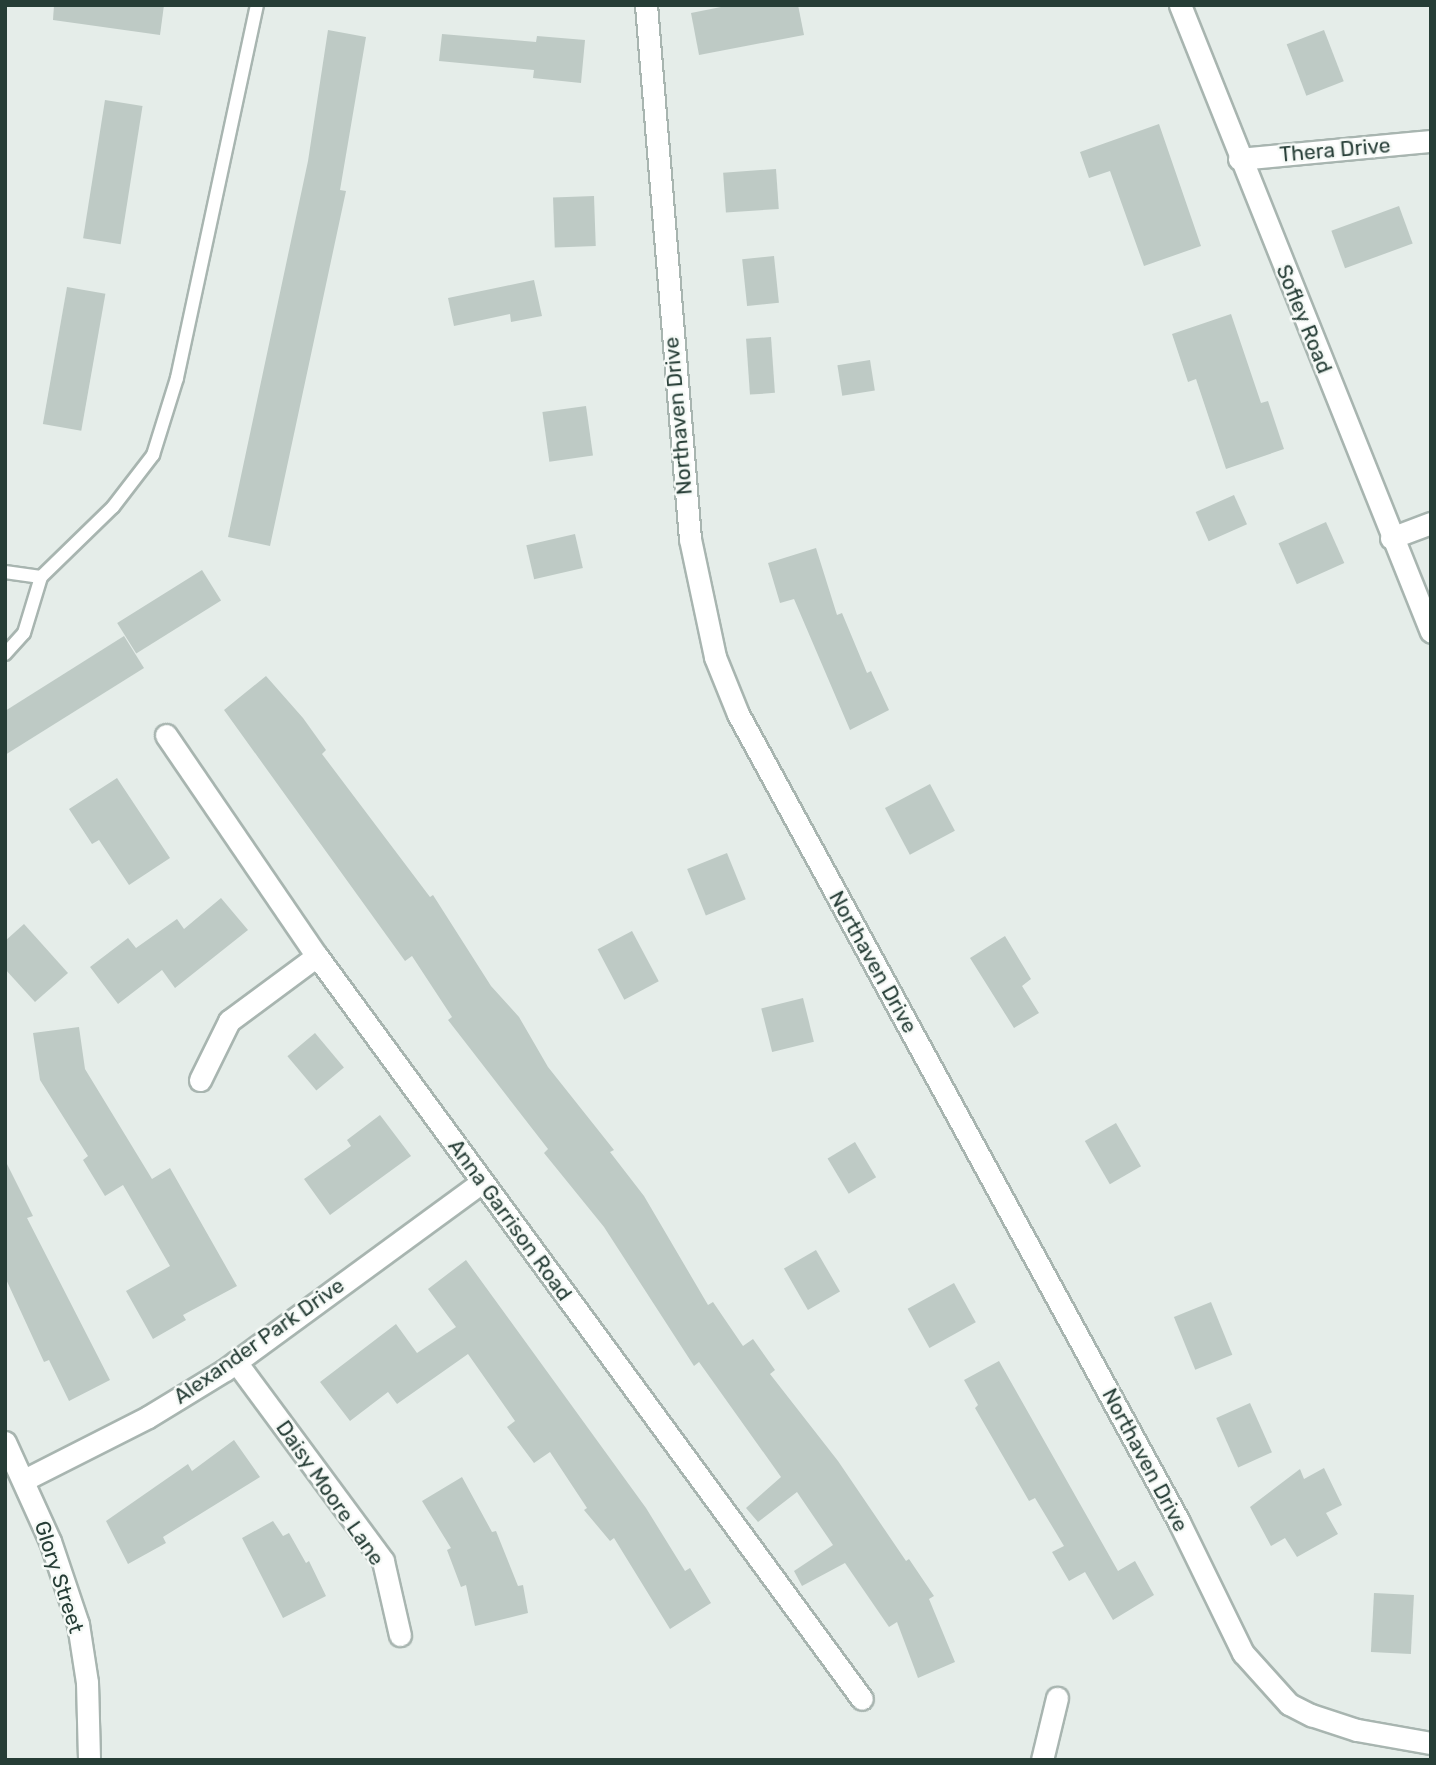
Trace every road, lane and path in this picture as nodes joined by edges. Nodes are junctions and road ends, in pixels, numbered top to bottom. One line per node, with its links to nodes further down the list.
1 (257, 5): 9 (lane)
2 (646, 5): 22 (street, Northaven Drive)
3 (1180, 5): 5 (street, Sofley Road)
4 (1431, 141): 5 (street, Thera Drive)
5 (1239, 159): 7 (street, Sofley Road)
6 (1431, 523): 7 (street)
7 (1391, 538): 10 (street, Sofley Road)
8 (5, 572): 9 (lane)
9 (41, 577): 11 (lane)
10 (1431, 632)
11 (5, 654)
12 (166, 735): 13 (street, Anna Garrison Road)
13 (317, 956): 14 (street); 15 (street, Anna Garrison Road)
14 (200, 1080)
15 (482, 1182): 16 (street, Alexander Park Drive); 21 (street, Anna Garrison Road)
16 (236, 1362): 18 (street, Alexander Park Drive); 19 (street, Daisy Moore Lane)
17 (5, 1442): 18 (street, Glory Street)
18 (24, 1480): 23 (street, Glory Street)
19 (400, 1635)
20 (1057, 1698): 24 (street)
21 (862, 1699)
22 (1431, 1743)
23 (89, 1760)
24 (1042, 1760)

